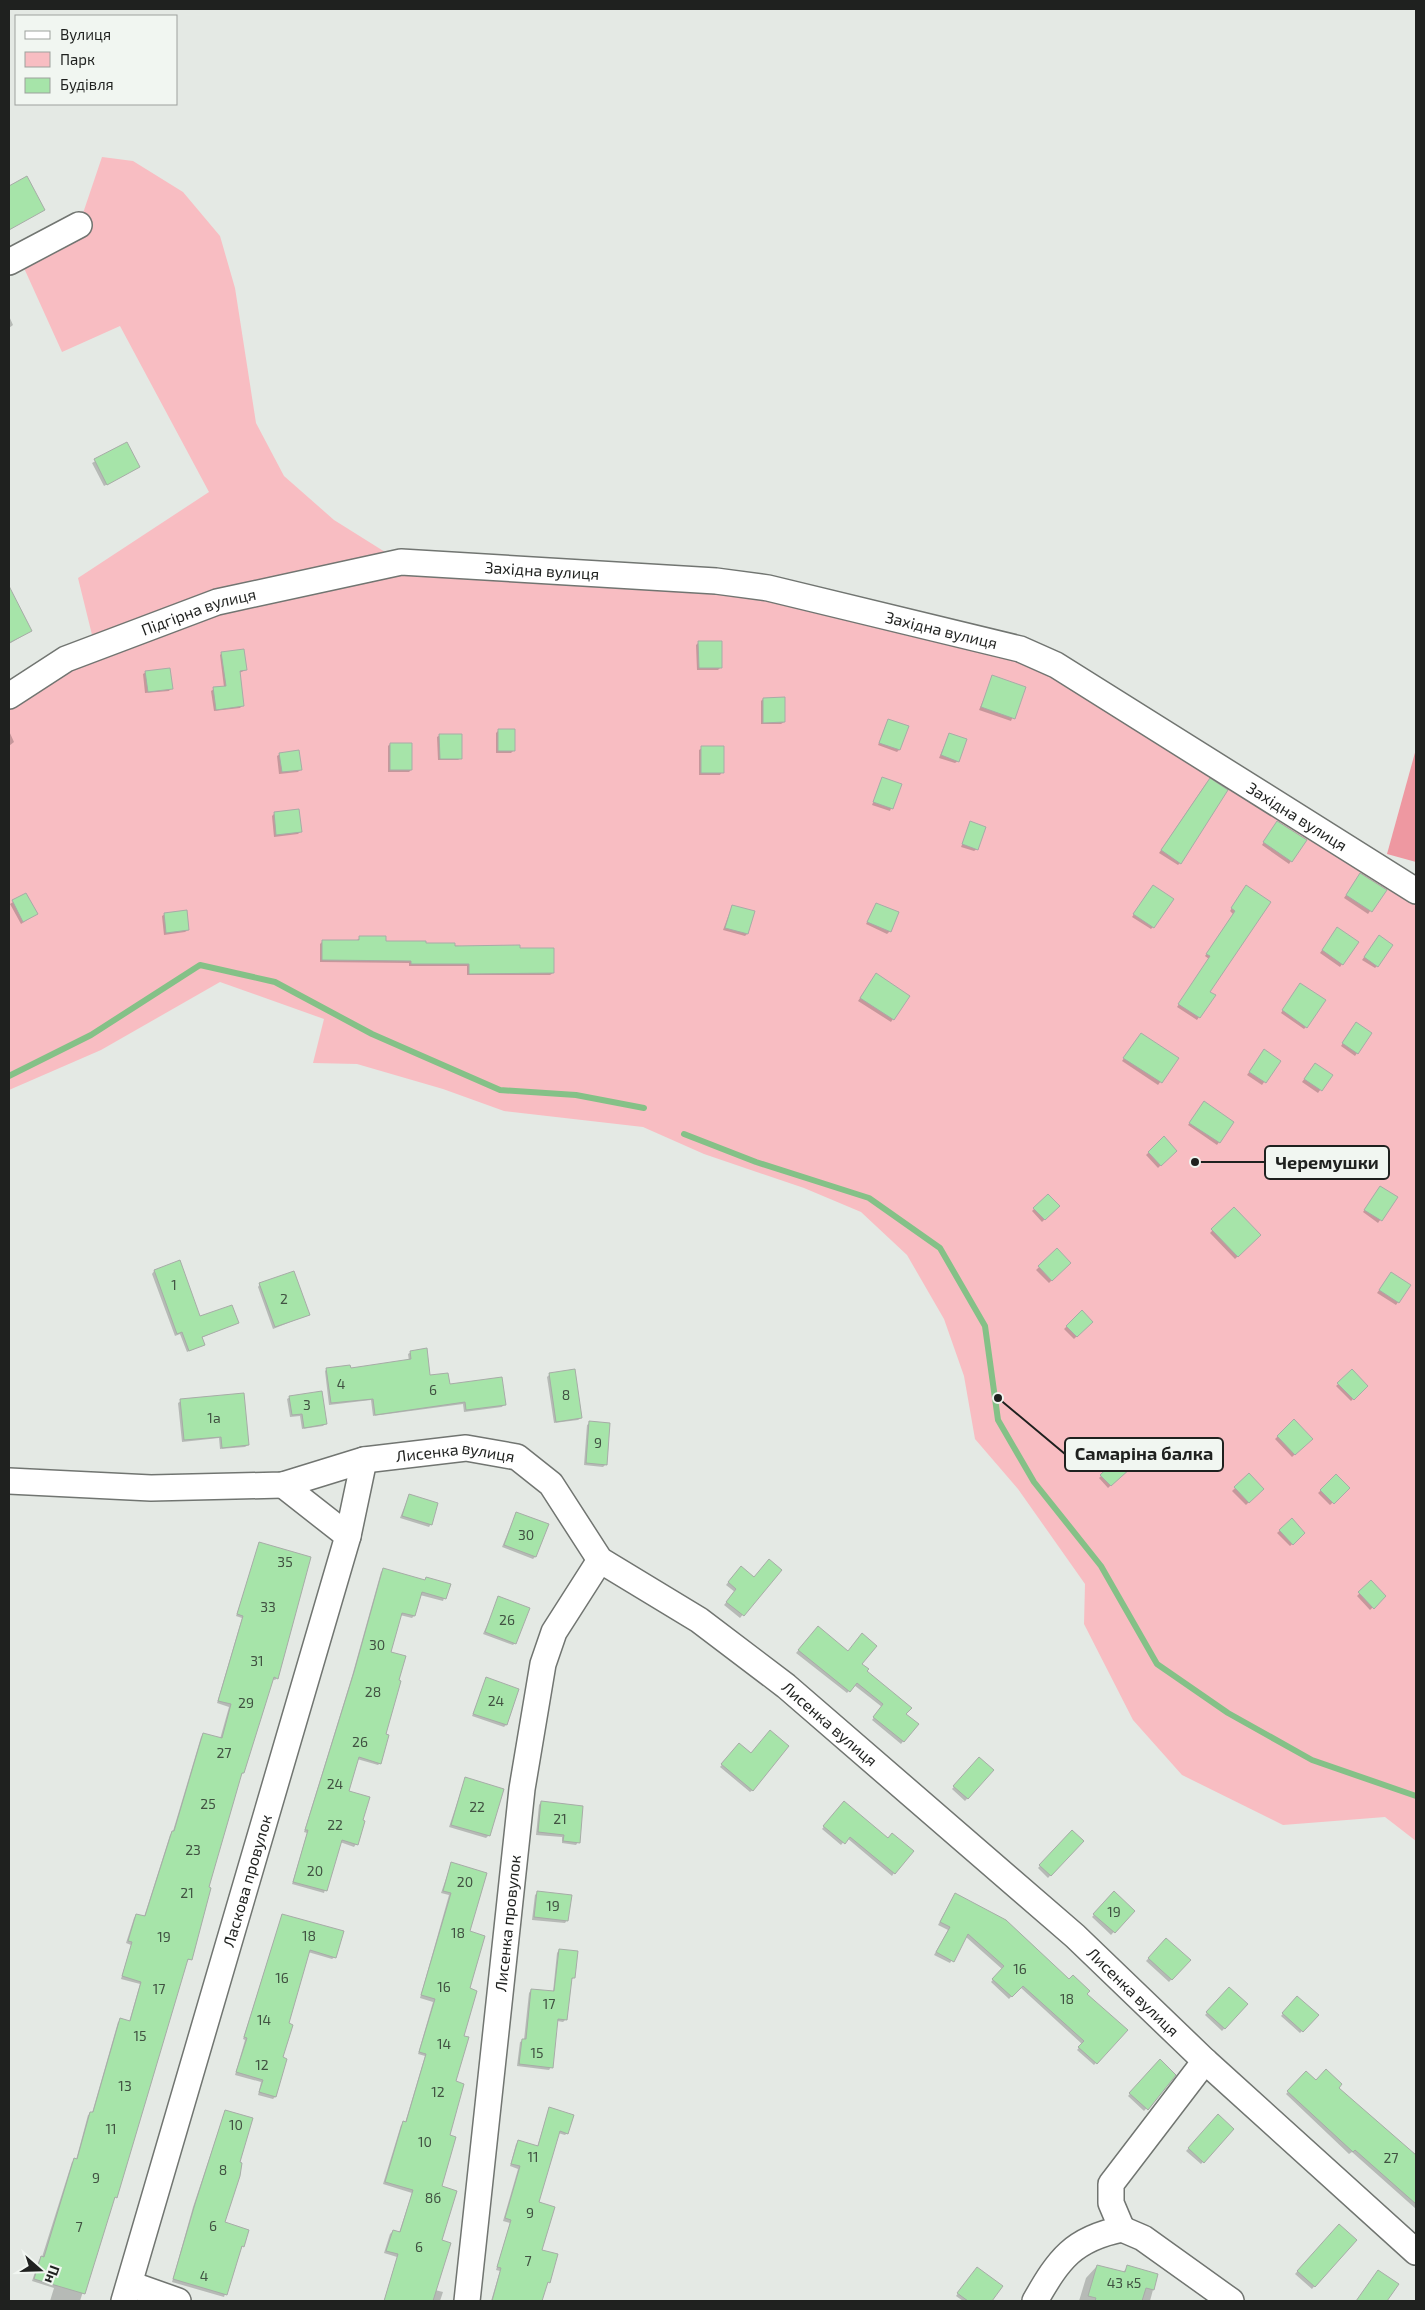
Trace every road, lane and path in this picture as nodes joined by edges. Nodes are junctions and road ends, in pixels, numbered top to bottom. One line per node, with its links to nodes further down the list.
1 (79, 225): 2 (street)
2 (9, 262)
3 (401, 562): 4 (street, Підгірна вулиця); 5 (street, Західна вулиця)
4 (9, 696)
5 (1416, 891)
6 (364, 1460): 8 (street, Лисенка вулиця); 9 (street, Ласкова провулок); 10 (street, Лисенка вулиця)
7 (9, 1481): 8 (street, Лисенка вулиця)
8 (283, 1485): 9 (street)
9 (348, 1536): 14 (street, Ласкова провулок)
10 (600, 1560): 11 (street, Лисенка вулиця); 16 (street, Лисенка провулок)
11 (1205, 2061): 12 (street); 13 (street, Лисенка вулиця)
12 (1122, 2229): 17 (street); 18 (street)
13 (1416, 2252)
14 (127, 2293): 15 (street)
15 (178, 2301)
16 (467, 2301)
17 (1035, 2301)
18 (1232, 2301)

